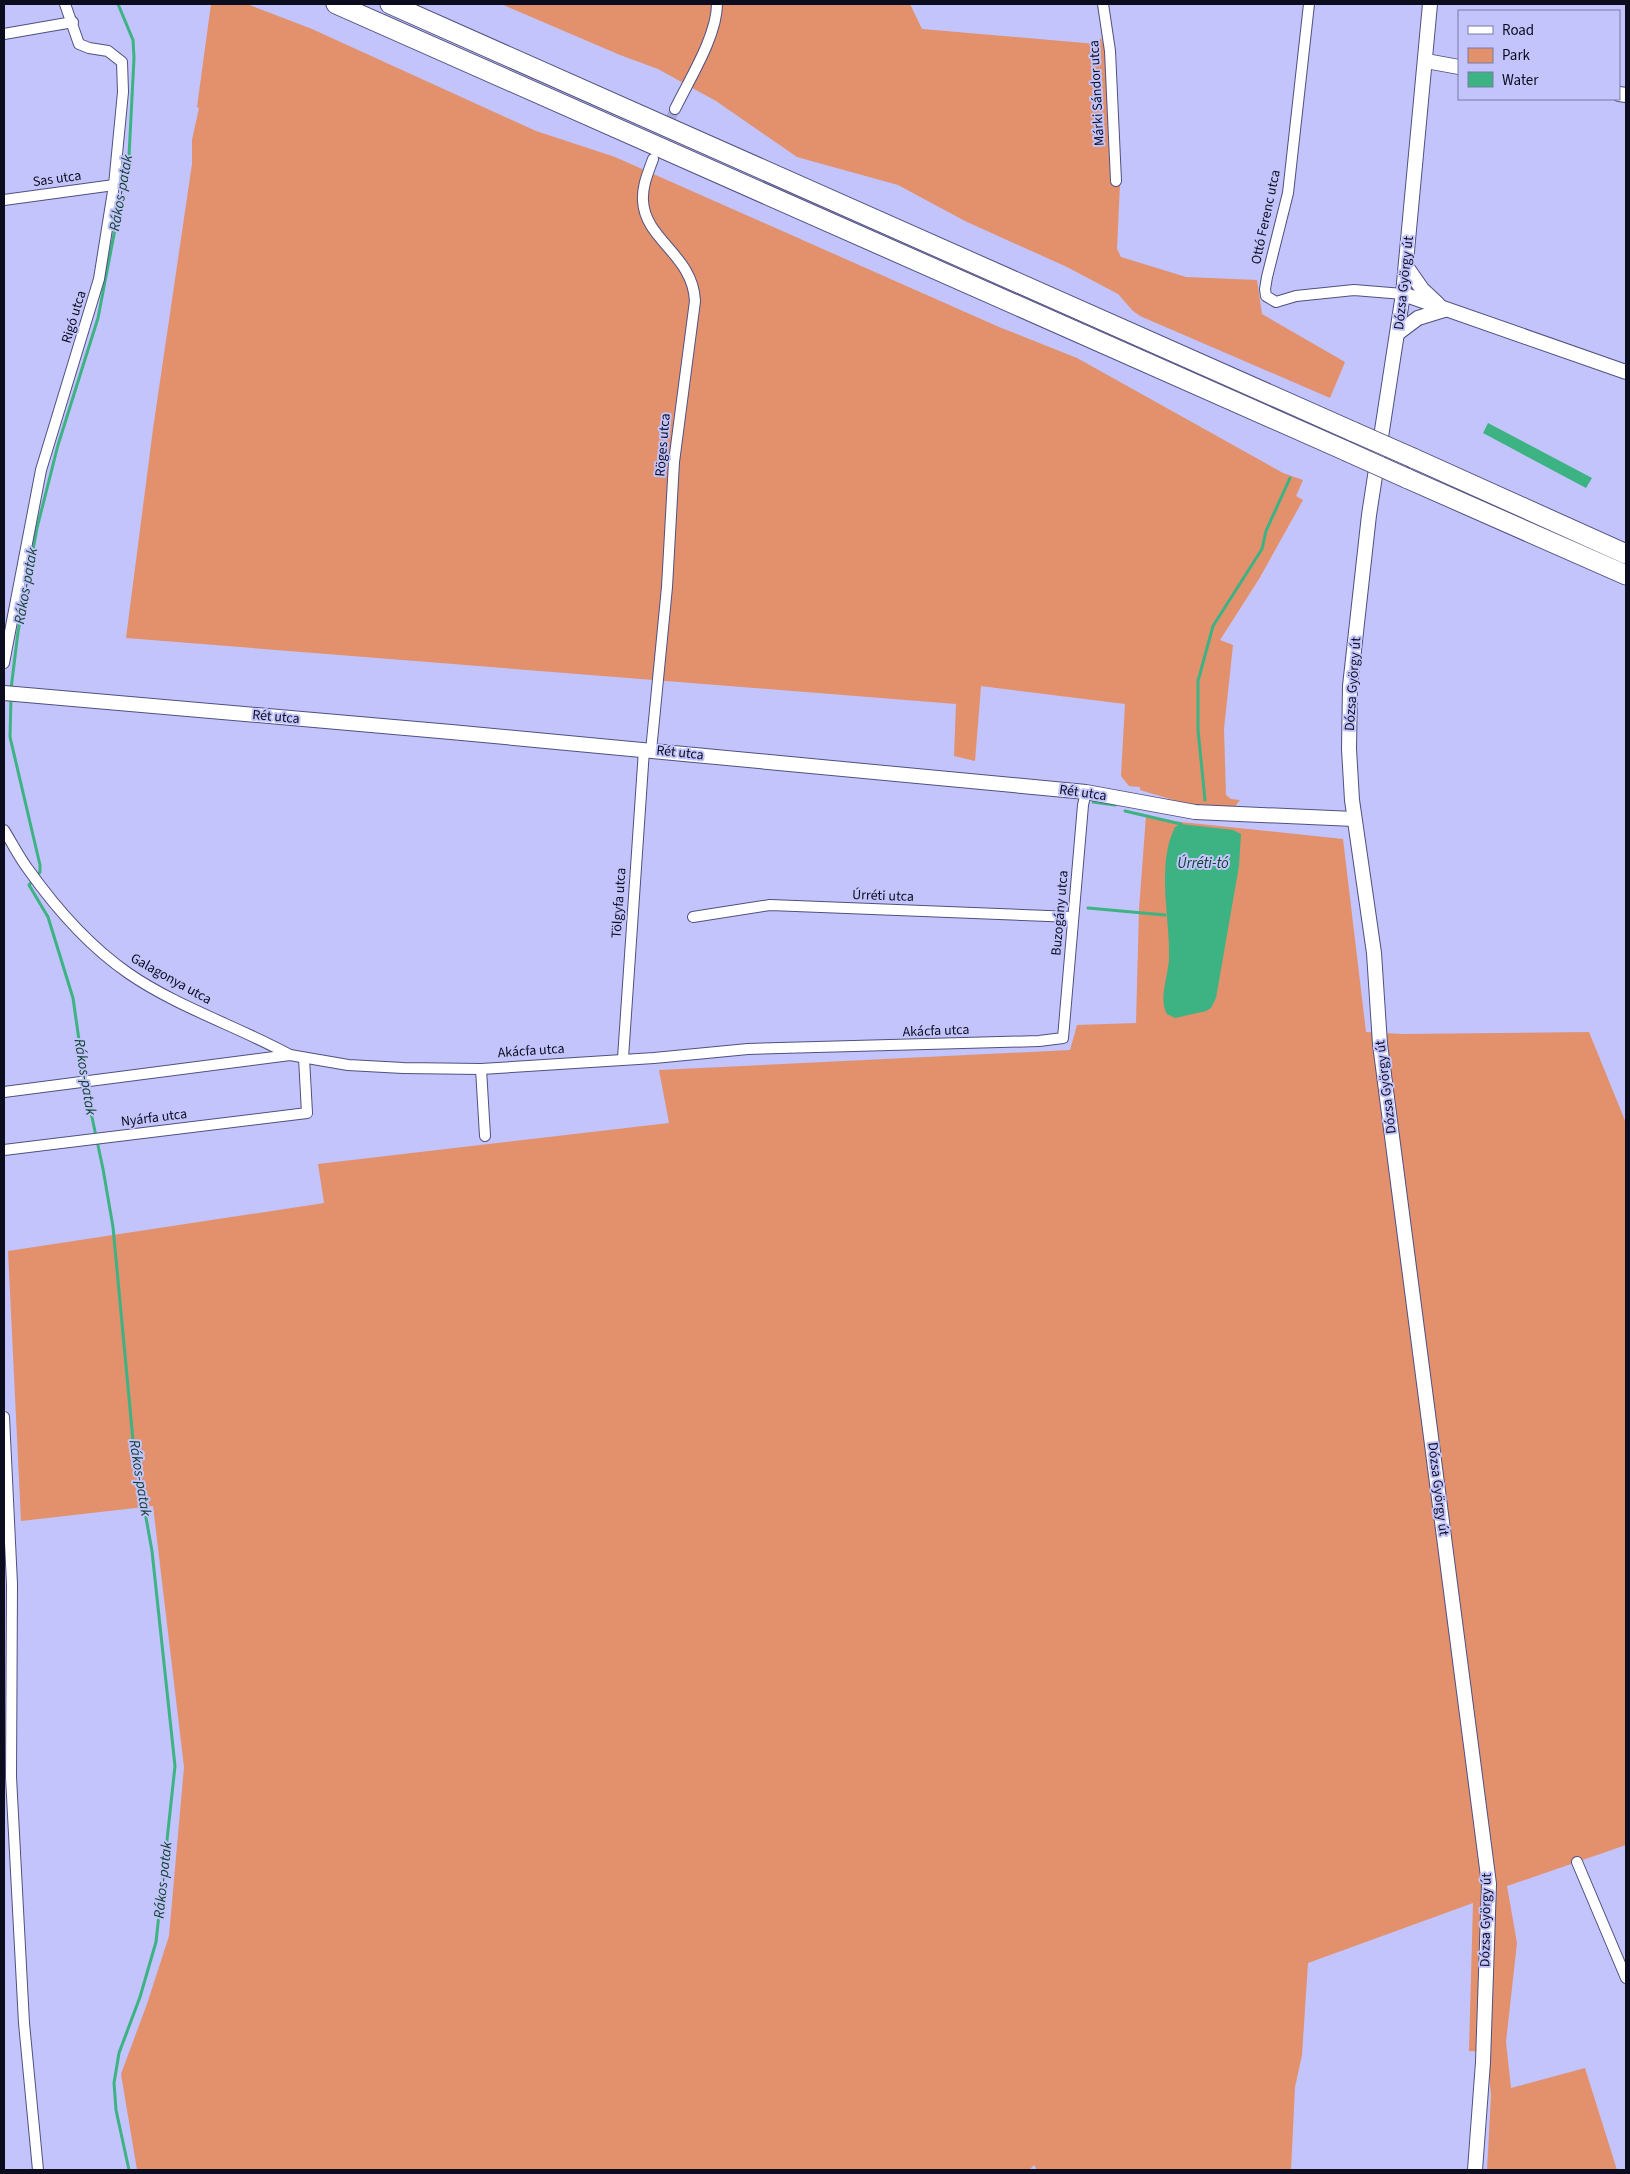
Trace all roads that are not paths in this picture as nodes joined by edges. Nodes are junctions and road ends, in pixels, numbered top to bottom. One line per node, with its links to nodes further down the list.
1 (65, 4): 8 (street, Rigó utca)
2 (336, 4): 23 (highway, bridge)
3 (390, 4): 22 (highway, bridge)
4 (717, 4): 12 (street)
5 (1103, 4): 14 (street, Márki Sándor utca)
6 (1309, 4): 18 (street, Ottó Ferenc utca)
7 (1430, 4): 10 (main road, Dózsa György út)
8 (73, 22): 9 (street); 15 (street, Rigó utca)
9 (4, 34)
10 (1426, 61): 11 (main road); 17 (main road, Dózsa György út)
11 (1458, 67)
12 (675, 109)
13 (653, 159): 28 (street, Röges utca)
14 (1116, 181)
15 (114, 185): 16 (street, Sas utca); 26 (street, Rigó utca)
16 (4, 200)
17 (1406, 266): 18 (main road, Dózsa György út); 19 (main road)
18 (1403, 294): 19 (main road); 20 (main road, Dózsa György út)
19 (1444, 310): 20 (main road); 21 (main road)
20 (1398, 333): 30 (main road, Dózsa György út)
21 (1626, 372)
22 (1623, 552)
23 (1586, 558): 24 (highway); 25 (highway)
24 (1626, 575)
25 (1626, 581)
26 (4, 664)
27 (8, 694): 28 (main road, Rét utca)
28 (647, 750): 29 (main road, Rét utca); 37 (street, Tölgyfa utca)
29 (1086, 792): 30 (main road, Rét utca); 33 (street, Buzogány utca)
30 (1354, 819): 46 (main road, Dózsa György út)
31 (4, 830): 35 (street, Galagonya utca)
32 (693, 917): 33 (street, Úrréti utca)
33 (1073, 917): 34 (street, Buzogány utca)
34 (1063, 1038): 37 (street, Akácfa utca)
35 (290, 1055): 36 (street, Akácfa utca); 39 (street, Akácfa utca)
36 (304, 1058): 38 (street, Akácfa utca); 41 (street, Nyárfa utca)
37 (623, 1058): 38 (street, Akácfa utca)
38 (481, 1069): 40 (street)
39 (4, 1092)
40 (485, 1136)
41 (4, 1150)
42 (4, 1417): 45 (street)
43 (1577, 1862): 44 (street)
44 (1626, 1978)
45 (38, 2170)
46 (1475, 2170)

